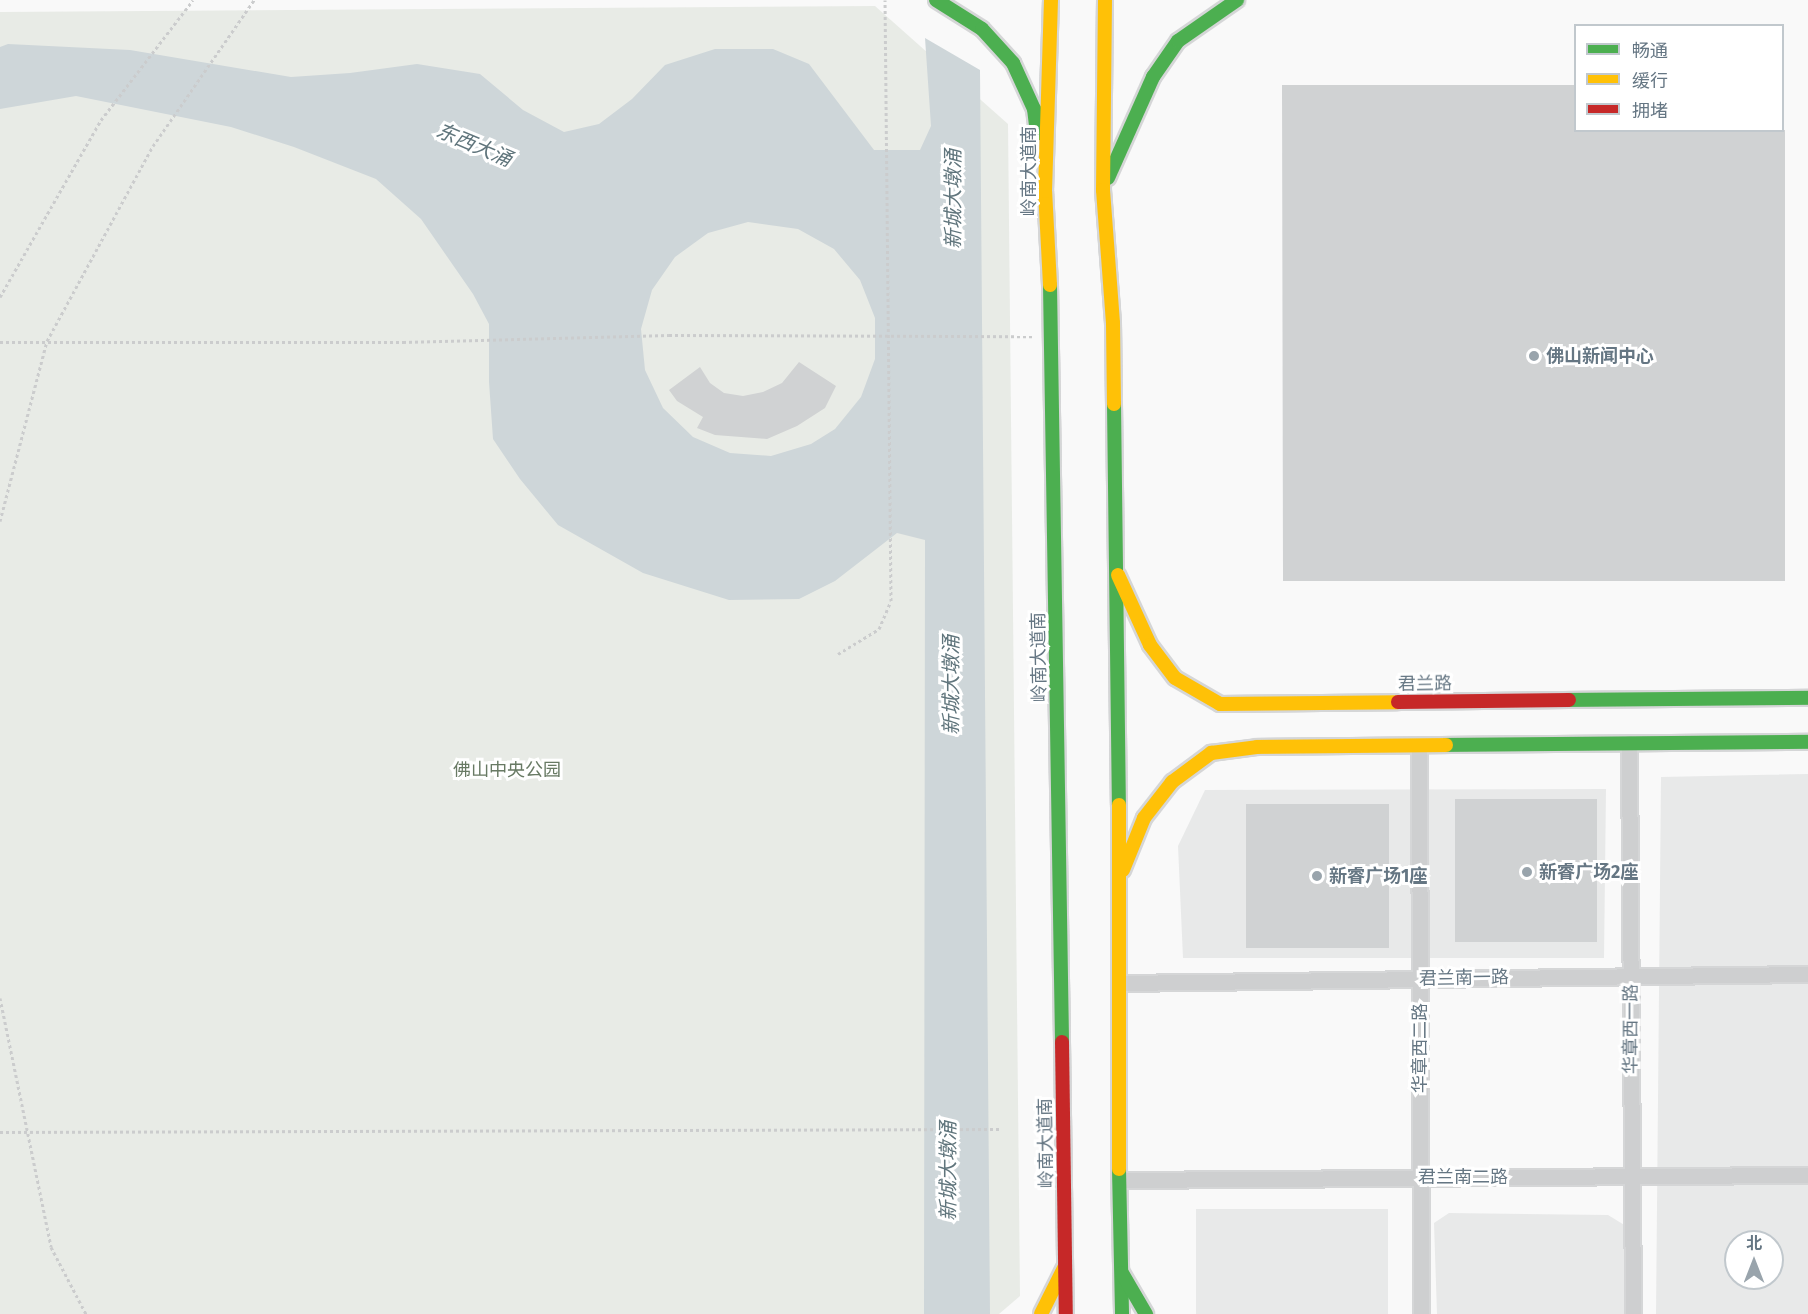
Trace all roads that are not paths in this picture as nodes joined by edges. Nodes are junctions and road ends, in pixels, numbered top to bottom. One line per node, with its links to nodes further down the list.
1 (936, 0): 6 (main road)
2 (1051, 0): 6 (main road, 岭南大道南)
3 (1105, 0): 5 (main road)
4 (1237, 0): 5 (main road)
5 (1103, 190): 7 (main road)
6 (1045, 191): 21 (main road, 岭南大道南)
7 (1115, 568): 8 (main road, 君兰路); 12 (main road)
8 (1808, 698)
9 (1808, 742): 10 (main road)
10 (1629, 744): 11 (main road); 14 (street, 华章西一路)
11 (1419, 746): 12 (main road); 15 (street, 华章西二路)
12 (1120, 878): 16 (main road)
13 (1808, 974): 14 (street, 君兰南一路)
14 (1631, 976): 15 (street, 君兰南一路); 18 (street, 华章西一路)
15 (1420, 979): 16 (street, 君兰南一路); 19 (street, 华章西二路)
16 (1120, 983): 20 (main road)
17 (1808, 1175): 18 (street, 君兰南二路)
18 (1632, 1176): 19 (street, 君兰南二路); 28 (street, 华章西一路)
19 (1420, 1178): 20 (street, 君兰南二路); 27 (street, 华章西二路)
20 (1119, 1179): 22 (main road)
21 (1066, 1265): 23 (main road); 24 (main road, 岭南大道南)
22 (1121, 1272): 25 (main road); 26 (main road)
23 (1041, 1314)
24 (1066, 1314)
25 (1122, 1314)
26 (1146, 1314)
27 (1421, 1314)
28 (1633, 1314)

